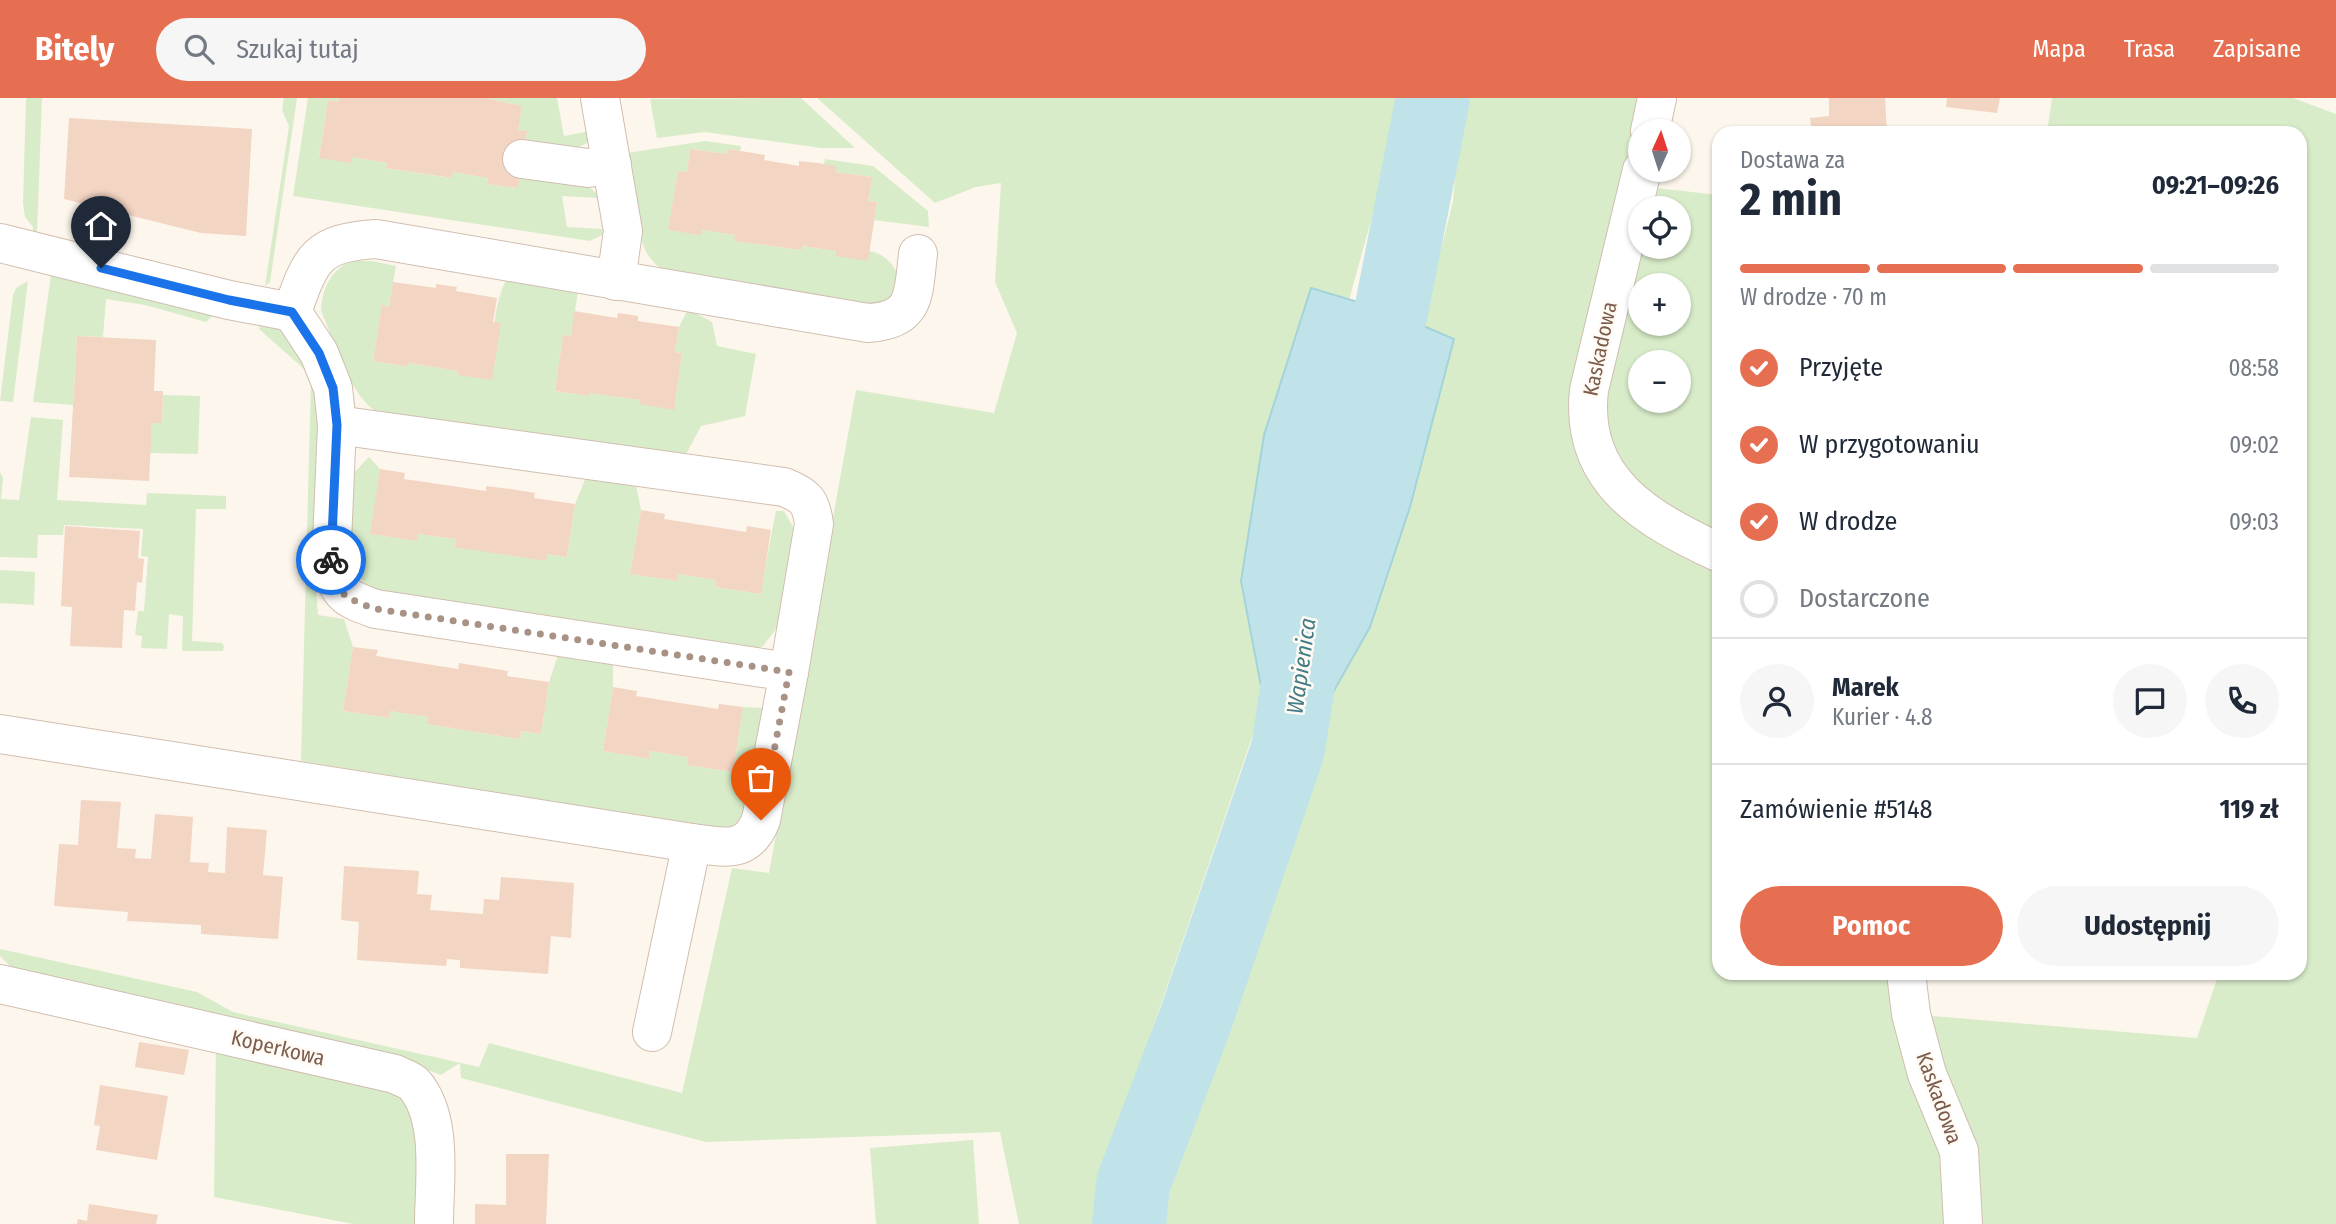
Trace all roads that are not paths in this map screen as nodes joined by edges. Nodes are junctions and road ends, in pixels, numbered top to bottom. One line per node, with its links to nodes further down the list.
1 (600, 98): 5 (street)
2 (1657, 98): 3 (street)
3 (1653, 119)
4 (522, 159): 5 (street)
5 (611, 165): 9 (street)
6 (1639, 182): 12 (street, Kaskadowa)
7 (0, 243): 10 (street)
8 (918, 254): 9 (street)
9 (616, 281): 10 (street)
10 (292, 312): 11 (street)
11 (337, 425): 13 (street); 13 (street)
12 (1712, 549)
13 (789, 672): 15 (street)
14 (0, 734): 15 (street)
15 (692, 843): 18 (street)
16 (1907, 980): 20 (street, Kaskadowa)
17 (0, 984): 19 (street, Koperkowa)
18 (652, 1032)
19 (434, 1224)
20 (1964, 1224)

